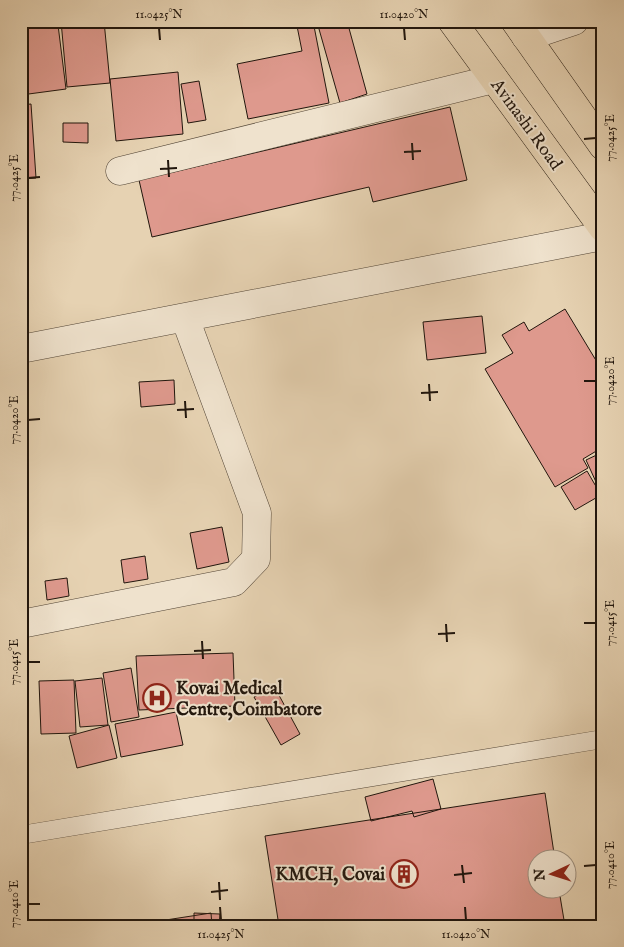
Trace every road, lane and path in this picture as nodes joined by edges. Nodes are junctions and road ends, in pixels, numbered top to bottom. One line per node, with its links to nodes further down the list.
1 (452, 21): 4 (main road, Avinashi Road)
2 (574, 21): 3 (street)
3 (521, 29): 5 (main road)
4 (494, 79): 6 (street); 7 (main road, Avinashi Road)
5 (603, 146)
6 (120, 171)
7 (603, 228)
8 (603, 236): 9 (street)
9 (185, 318): 10 (street); 11 (street)
10 (21, 349)
11 (21, 624)
12 (603, 738): 13 (lane)
13 (21, 836)

